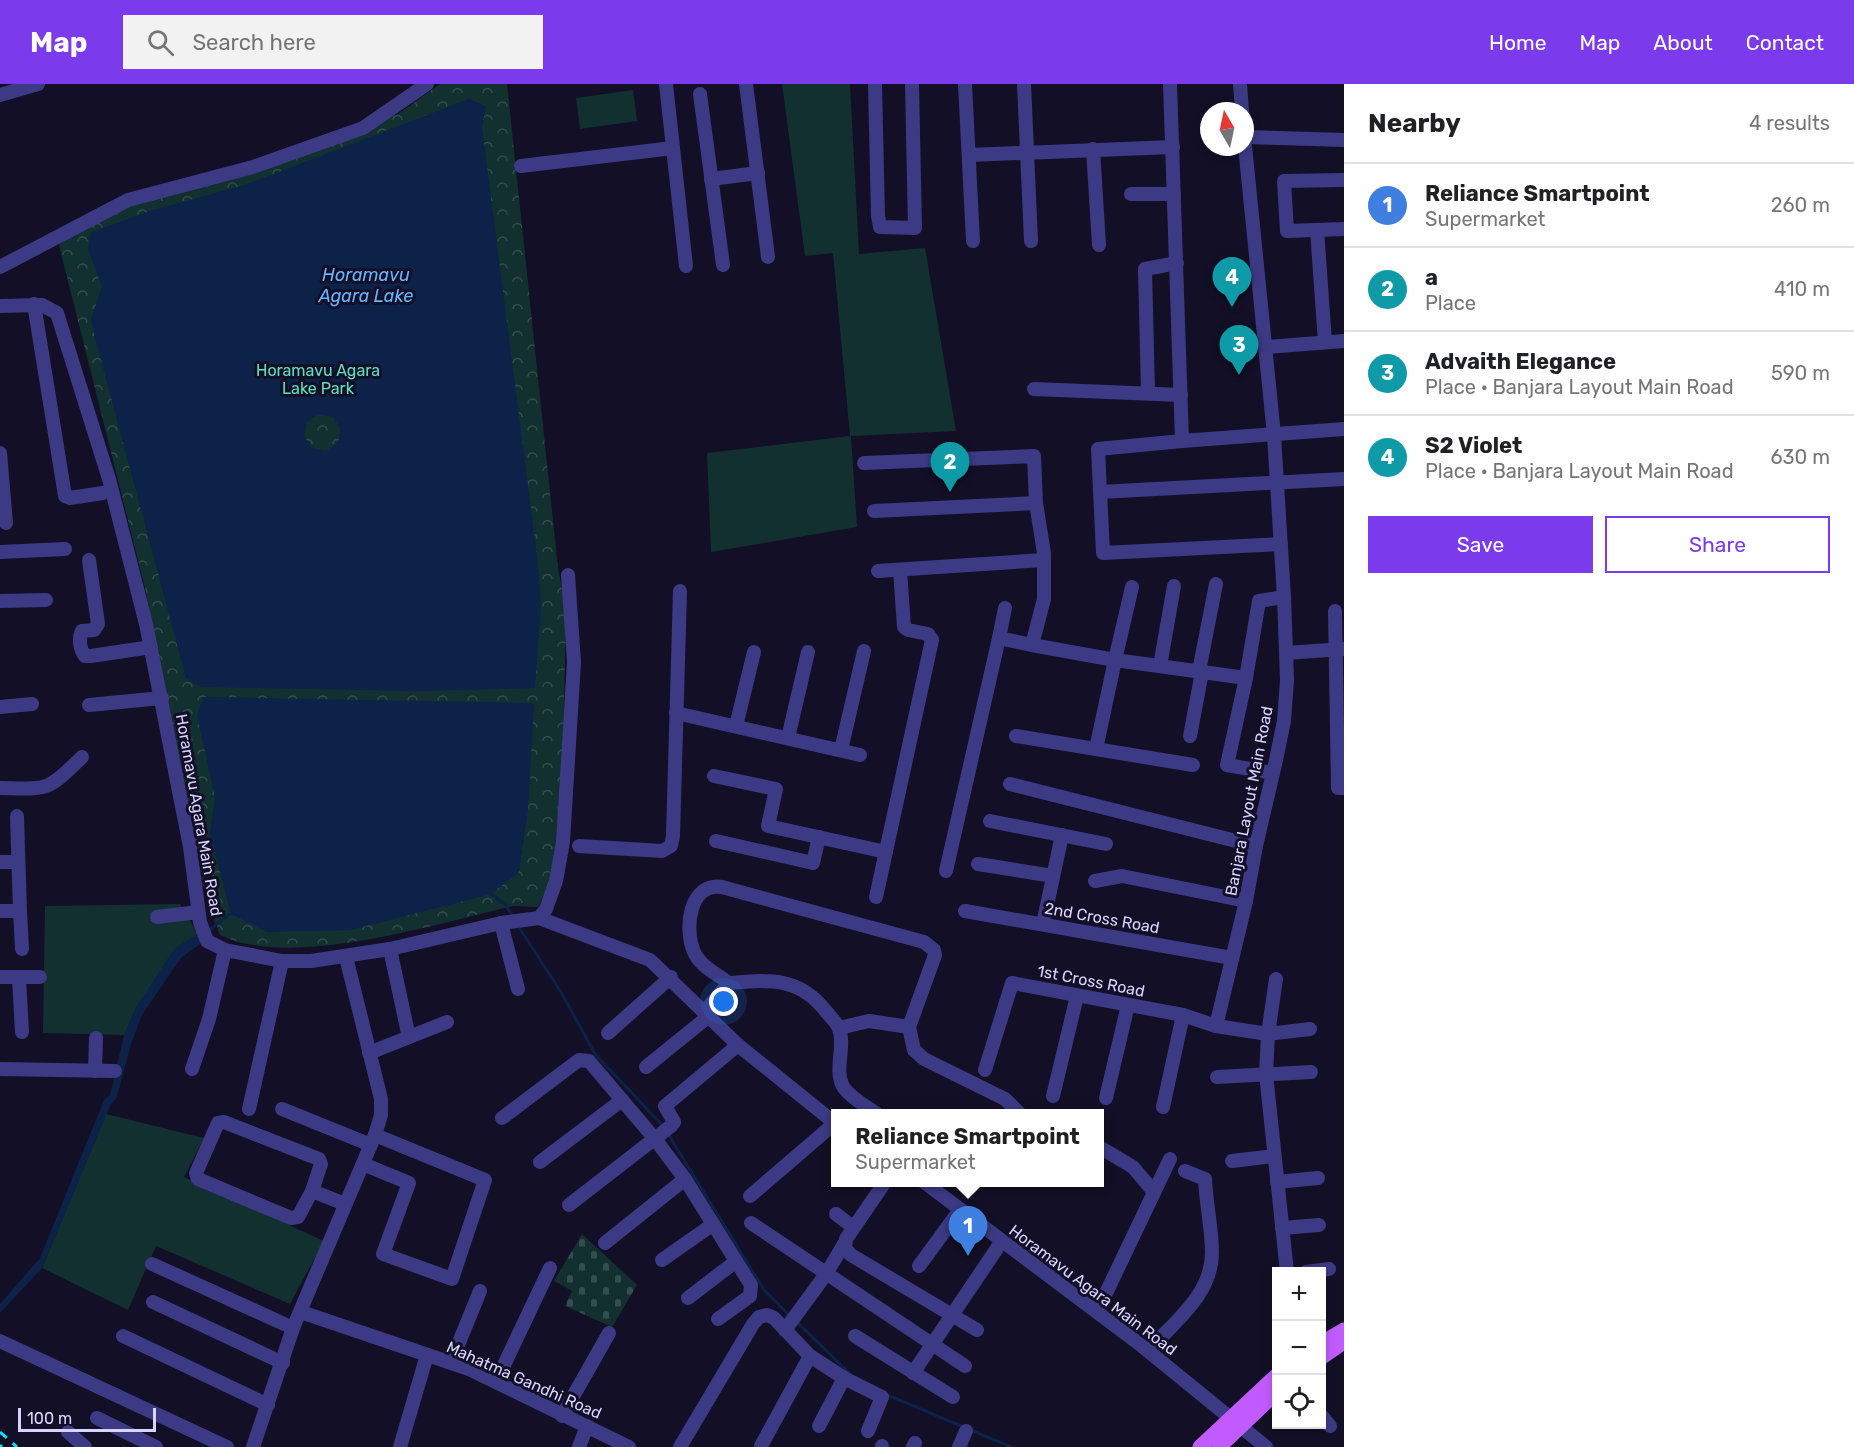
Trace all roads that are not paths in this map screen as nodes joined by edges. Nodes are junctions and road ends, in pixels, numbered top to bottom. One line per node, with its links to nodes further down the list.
1 (38, 84): 12 (street)
2 (427, 84): 37 (street)
3 (666, 84): 17 (street)
4 (746, 84): 23 (street)
5 (875, 84): 6 (street)
6 (912, 84)
7 (965, 84): 20 (street)
8 (1024, 84): 19 (street)
9 (1170, 84): 16 (street)
10 (1240, 84): 13 (street)
11 (700, 94): 24 (street)
12 (0, 95)
13 (1241, 102)
14 (1254, 137): 15 (street)
15 (1344, 140)
16 (1173, 147): 18 (street); 27 (street)
17 (673, 148): 22 (street); 36 (street)
18 (1093, 149): 19 (street); 32 (street)
19 (1026, 152): 20 (street); 31 (street)
20 (969, 155): 30 (street)
21 (1246, 156): 42 (street, Banjara Layout Main Road)
22 (521, 166)
23 (758, 173): 24 (street); 33 (street)
24 (711, 179): 35 (street)
25 (1344, 180): 29 (street)
26 (1131, 194): 27 (street)
27 (1174, 194): 34 (street)
28 (1344, 229): 29 (street)
29 (1317, 230): 41 (street)
30 (973, 241)
31 (1031, 241)
32 (1099, 245)
33 (768, 257)
34 (1177, 263): 44 (street); 45 (street)
35 (723, 265)
36 (686, 266)
37 (0, 267)
38 (34, 304): 39 (street); 54 (street); 77 (street, Horamavu Agara Main Road)
39 (0, 306)
40 (1344, 340): 41 (street)
41 (1325, 342): 42 (street)
42 (1266, 347): 47 (street, Banjara Layout Main Road)
43 (1034, 389): 44 (street)
44 (1148, 392): 45 (street)
45 (1181, 394): 48 (street)
46 (1344, 429): 47 (street)
47 (1274, 435): 48 (street); 52 (street, Banjara Layout Main Road)
48 (1182, 441): 53 (street)
49 (0, 453): 57 (street)
50 (864, 463): 55 (street)
51 (1344, 479): 52 (street)
52 (1276, 483): 53 (street); 58 (street, Banjara Layout Main Road)
53 (1100, 492): 58 (street)
54 (104, 493)
55 (1036, 503): 56 (street); 62 (street)
56 (874, 511)
57 (6, 523)
58 (1281, 544): 70 (street, Banjara Layout Main Road)
59 (65, 549): 60 (street)
60 (0, 552)
61 (89, 560): 77 (street)
62 (1044, 560): 63 (street); 76 (street)
63 (900, 570): 64 (street); 114 (street)
64 (878, 572)
65 (568, 575): 128 (street)
66 (1216, 584): 85 (street)
67 (1174, 586): 84 (street)
68 (1132, 587): 83 (street)
69 (680, 591): 91 (street)
70 (1284, 597): 82 (street, Banjara Layout Main Road); 86 (street)
71 (46, 600): 72 (street)
72 (0, 602)
73 (1005, 608): 75 (street)
74 (1335, 611): 78 (street)
75 (999, 638): 76 (street); 118 (street)
76 (1032, 645): 83 (street)
77 (151, 647): 87 (street, Horamavu Agara Main Road)
78 (1341, 650): 82 (street); 105 (street)
79 (864, 651): 97 (street)
80 (754, 652): 92 (street)
81 (808, 652): 95 (street)
82 (1286, 653): 101 (street, Banjara Layout Main Road)
83 (1115, 660): 84 (street); 96 (street)
84 (1160, 666): 85 (street)
85 (1201, 672): 86 (street); 94 (street)
86 (1246, 678): 101 (street)
87 (162, 698): 89 (street); 126 (street, Horamavu Agara Main Road)
88 (32, 704): 90 (street)
89 (89, 705)
90 (0, 707)
91 (676, 713): 92 (street); 112 (street)
92 (736, 726): 95 (street)
93 (1016, 736): 96 (street)
94 (1190, 736)
95 (788, 738): 97 (street)
96 (1096, 749): 100 (street)
97 (842, 750): 98 (street)
98 (860, 755)
99 (82, 757): 104 (street)
100 (1192, 765)
101 (1273, 773): 113 (street, Banjara Layout Main Road)
102 (714, 776): 109 (street)
103 (1010, 784): 113 (street)
104 (0, 788)
105 (1344, 788)
106 (17, 816): 116 (street)
107 (990, 821): 108 (street)
108 (1062, 835): 111 (street); 119 (street)
109 (819, 837): 110 (street); 114 (street)
110 (716, 841)
111 (1106, 844)
112 (579, 846)
113 (1256, 846): 122 (street, Banjara Layout Main Road)
114 (886, 852): 121 (street)
115 (0, 862): 116 (street)
116 (18, 862): 124 (street)
117 (978, 864): 119 (street)
118 (946, 871)
119 (1053, 876): 130 (street)
120 (1095, 881): 122 (street)
121 (876, 897)
122 (1246, 901): 135 (street, Banjara Layout Main Road)
123 (0, 911): 124 (street)
124 (20, 911): 131 (street)
125 (965, 911): 130 (street, 2nd Cross Road)
126 (198, 912): 127 (street); 133 (street, Horamavu Agara Main Road)
127 (156, 917)
128 (533, 918): 129 (street, Horamavu Agara Main Road); 139 (street)
129 (501, 923): 132 (street, Horamavu Agara Main Road); 143 (street)
130 (1043, 924): 135 (street, 2nd Cross Road)
131 (22, 949)
132 (390, 949): 134 (street, Horamavu Agara Main Road); 154 (street)
133 (225, 950): 136 (street, Horamavu Agara Main Road); 162 (street)
134 (346, 957): 136 (street, Horamavu Agara Main Road); 159 (street)
135 (1232, 958): 149 (street, Banjara Layout Main Road)
136 (282, 961): 173 (street)
137 (0, 977): 140 (street)
138 (40, 977): 140 (street)
139 (670, 977): 146 (street); 155 (street)
140 (19, 978): 153 (street)
141 (1276, 979): 156 (street)
142 (729, 983): 146 (street); 150 (street); 151 (street)
143 (518, 989)
144 (1077, 996): 145 (street, 1st Cross Road); 163 (street, 1st Cross Road); 169 (street)
145 (1128, 1005): 147 (street, 1st Cross Road); 170 (street)
146 (707, 1013): 158 (street); 160 (street)
147 (1183, 1015): 149 (street, 1st Cross Road); 172 (street)
148 (447, 1022): 159 (street)
149 (1216, 1026): 156 (street)
150 (909, 1027): 151 (street); 176 (street)
151 (839, 1028): 175 (street)
152 (1310, 1029): 156 (street)
153 (22, 1032)
154 (408, 1033)
155 (608, 1033)
156 (1268, 1034): 167 (street)
157 (96, 1038): 164 (street)
158 (738, 1045): 178 (street); 180 (street)
159 (369, 1053): 181 (street)
160 (646, 1067)
161 (0, 1069): 164 (street)
162 (192, 1069)
163 (985, 1070)
164 (95, 1071): 165 (street)
165 (115, 1071)
166 (1311, 1072): 167 (street)
167 (1266, 1074): 168 (street); 183 (street)
168 (1217, 1077)
169 (1053, 1096)
170 (1106, 1098)
171 (622, 1100): 177 (street); 180 (street); 186 (street)
172 (1163, 1107)
173 (249, 1109)
174 (282, 1109): 181 (street)
175 (871, 1109)
176 (1016, 1109)
177 (502, 1118)
178 (831, 1120)
179 (831, 1126): 196 (street)
180 (662, 1133): 190 (street); 198 (street)
181 (373, 1140): 187 (street); 187 (street)
182 (1104, 1150): 195 (street)
183 (1274, 1156): 185 (street); 191 (street)
184 (1170, 1159): 195 (street)
185 (1232, 1161)
186 (540, 1162)
187 (363, 1164): 197 (street)
188 (1185, 1171): 236 (street)
189 (1318, 1178): 191 (street)
190 (685, 1179): 202 (street); 207 (street)
191 (1277, 1182): 205 (street)
192 (881, 1187): 204 (street)
193 (930, 1187): 199 (street, Horamavu Agara Main Road)
194 (312, 1191): 194 (street); 197 (street)
195 (1154, 1192): 222 (street)
196 (750, 1196)
197 (345, 1204): 221 (street)
198 (569, 1205)
199 (960, 1210): 206 (street, Horamavu Agara Main Road); 212 (street)
200 (836, 1214): 204 (street)
201 (750, 1223): 217 (street)
202 (712, 1225): 209 (street); 210 (street)
203 (1319, 1225): 205 (street)
204 (853, 1227): 208 (street)
205 (1282, 1228): 213 (street)
206 (1002, 1241): 222 (street, Horamavu Agara Main Road); 223 (street)
207 (605, 1243)
208 (844, 1244): 217 (street); 223 (street)
209 (662, 1260)
210 (735, 1262): 219 (street); 224 (street)
211 (152, 1264): 226 (street)
212 (919, 1266)
213 (1286, 1267)
214 (550, 1268): 246 (street)
215 (1326, 1269): 216 (street)
216 (1329, 1269)
217 (826, 1274): 225 (street); 235 (street)
218 (480, 1291): 240 (street)
219 (688, 1298)
220 (153, 1302): 241 (street)
221 (301, 1312): 226 (street); 238 (street, Mahatma Gandhi Road)
222 (1097, 1312): 236 (street, Horamavu Agara Main Road)
223 (952, 1315): 227 (street); 235 (street)
224 (718, 1319)
225 (790, 1322): 239 (street); 266 (street)
226 (293, 1328): 241 (street)
227 (977, 1330)
228 (1344, 1330): 233 (main road)
229 (609, 1333): 250 (street)
230 (123, 1336): 249 (street)
231 (855, 1336): 243 (street)
232 (0, 1341): 262 (street)
233 (1326, 1341)
234 (1344, 1342): 237 (main road)
235 (933, 1344): 242 (street); 243 (street)
236 (1148, 1351): 252 (street, Horamavu Agara Main Road)
237 (1326, 1354)
238 (427, 1355): 240 (street, Mahatma Gandhi Road); 264 (street)
239 (810, 1356): 244 (street); 259 (street)
240 (451, 1362): 246 (street, Mahatma Gandhi Road)
241 (283, 1363): 249 (street)
242 (965, 1366)
243 (913, 1373): 248 (street)
244 (844, 1378): 254 (street); 255 (street)
245 (1272, 1381): 252 (main road)
246 (496, 1382): 250 (street, Mahatma Gandhi Road)
247 (1272, 1396): 252 (main road)
248 (953, 1397)
249 (268, 1405): 263 (street)
250 (562, 1416): 253 (street, Mahatma Gandhi Road)
251 (97, 1418): 261 (street)
252 (1235, 1423): 268 (main road); 269 (main road); 270 (street, Horamavu Agara Main Road)
253 (587, 1426): 258 (street, Mahatma Gandhi Road); 265 (street)
254 (819, 1426)
255 (868, 1431)
256 (966, 1431): 267 (street)
257 (68, 1432): 260 (street)
258 (626, 1446)
259 (761, 1446)
260 (85, 1447)
261 (156, 1447)
262 (227, 1447)
263 (253, 1447)
264 (399, 1447)
265 (579, 1447)
266 (680, 1447)
267 (959, 1447)
268 (1200, 1447)
269 (1219, 1447)
270 (1266, 1447)

